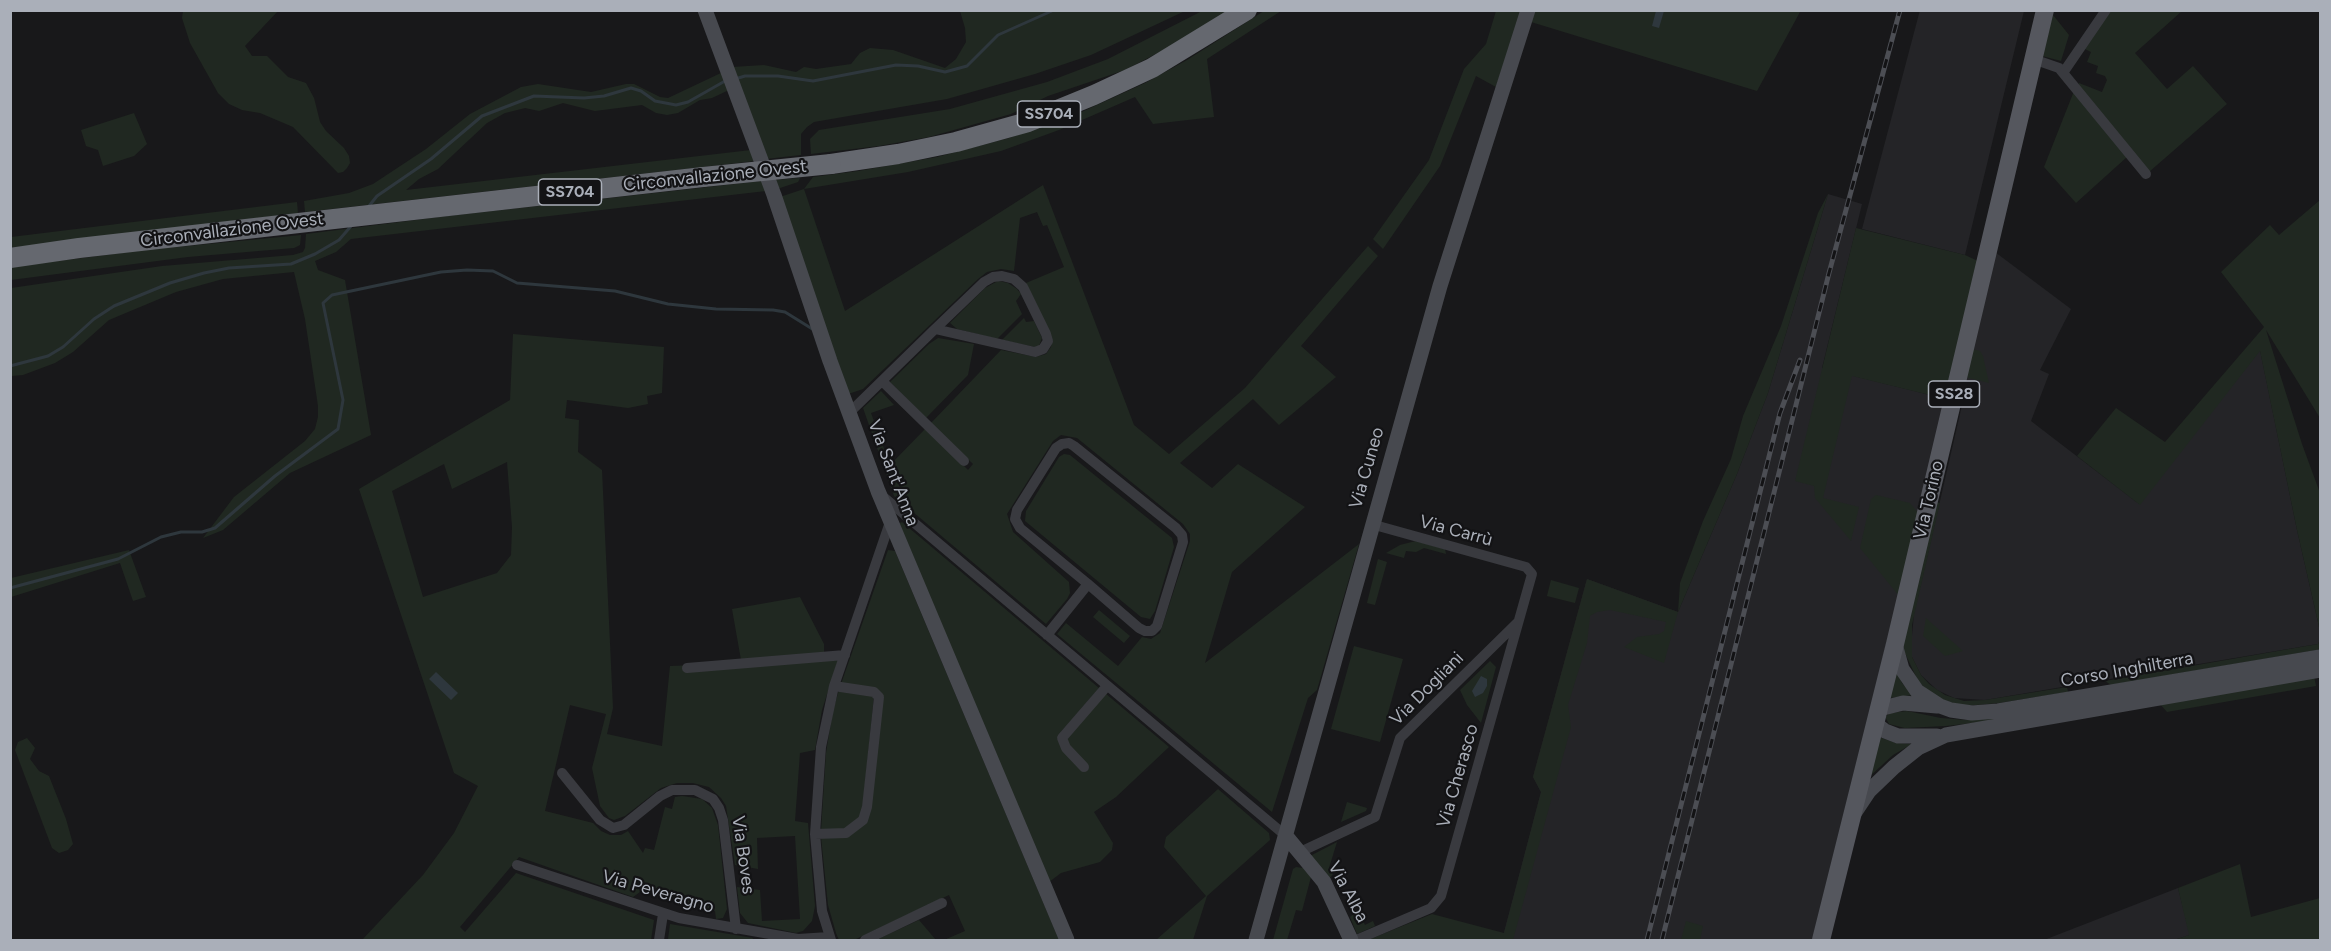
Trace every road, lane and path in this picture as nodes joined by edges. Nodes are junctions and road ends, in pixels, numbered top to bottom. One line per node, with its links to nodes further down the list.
1 (705, 10): 12 (street, Via Sant'Anna)
2 (1247, 10): 9 (highway, Circonvallazione Ovest / SS704, bridge)
3 (1528, 10): 16 (street, Via Cuneo)
4 (2045, 10): 6 (main road, Via Torino / SS28)
5 (2106, 10): 7 (street)
6 (2033, 58): 7 (street); 21 (main road, Via Torino / SS28)
7 (2063, 73): 8 (street)
8 (2146, 174)
9 (10, 258)
10 (935, 329): 10 (street); 11 (street)
11 (882, 381): 12 (street); 13 (street)
12 (849, 413): 14 (street, Via Sant'Anna)
13 (964, 461)
14 (878, 491): 15 (street, Via Sant'Anna); 20 (street)
15 (890, 522): 22 (street); 45 (street, Via Sant'Anna)
16 (1371, 525): 17 (street, Via Carrù); 36 (street, Via Cuneo)
17 (1531, 571): 19 (street, Via Cherasco)
18 (1088, 584): 18 (street); 20 (street)
19 (1518, 623): 37 (street, Via Dogliani); 48 (street, Via Cherasco)
20 (1047, 635): 27 (street)
21 (1895, 644): 29 (street, Corso Inghilterra); 30 (main road, Via Torino / SS28)
22 (845, 655): 24 (street); 26 (street)
23 (2320, 657): 28 (street, Corso Inghilterra)
24 (687, 668)
25 (2320, 670): 28 (street, Corso Inghilterra)
26 (834, 686): 35 (street); 35 (street)
27 (1107, 686): 32 (street); 36 (street)
28 (2099, 701): 29 (street, Corso Inghilterra); 31 (street, Corso Inghilterra)
29 (1940, 706): 30 (street, Corso Inghilterra)
30 (1877, 716): 31 (street, Corso Inghilterra); 34 (main road, Via Torino / SS28)
31 (1946, 735): 34 (street, Corso Inghilterra)
32 (1084, 767)
33 (562, 773): 41 (street, Via Boves)
34 (1850, 822): 49 (main road, Via Torino / SS28)
35 (815, 834): 42 (street)
36 (1286, 836): 37 (street, Via Alba); 46 (street, Via Cuneo)
37 (1300, 852): 47 (street, Via Alba)
38 (517, 865): 40 (street, Via Peveragno)
39 (942, 903): 44 (street)
40 (663, 914): 41 (street, Via Peveragno); 43 (street)
41 (735, 929): 42 (street, Via Peveragno)
42 (830, 939)
43 (659, 940)
44 (865, 940)
45 (1067, 940)
46 (1256, 940)
47 (1351, 940)
48 (1356, 940)
49 (1821, 940)

